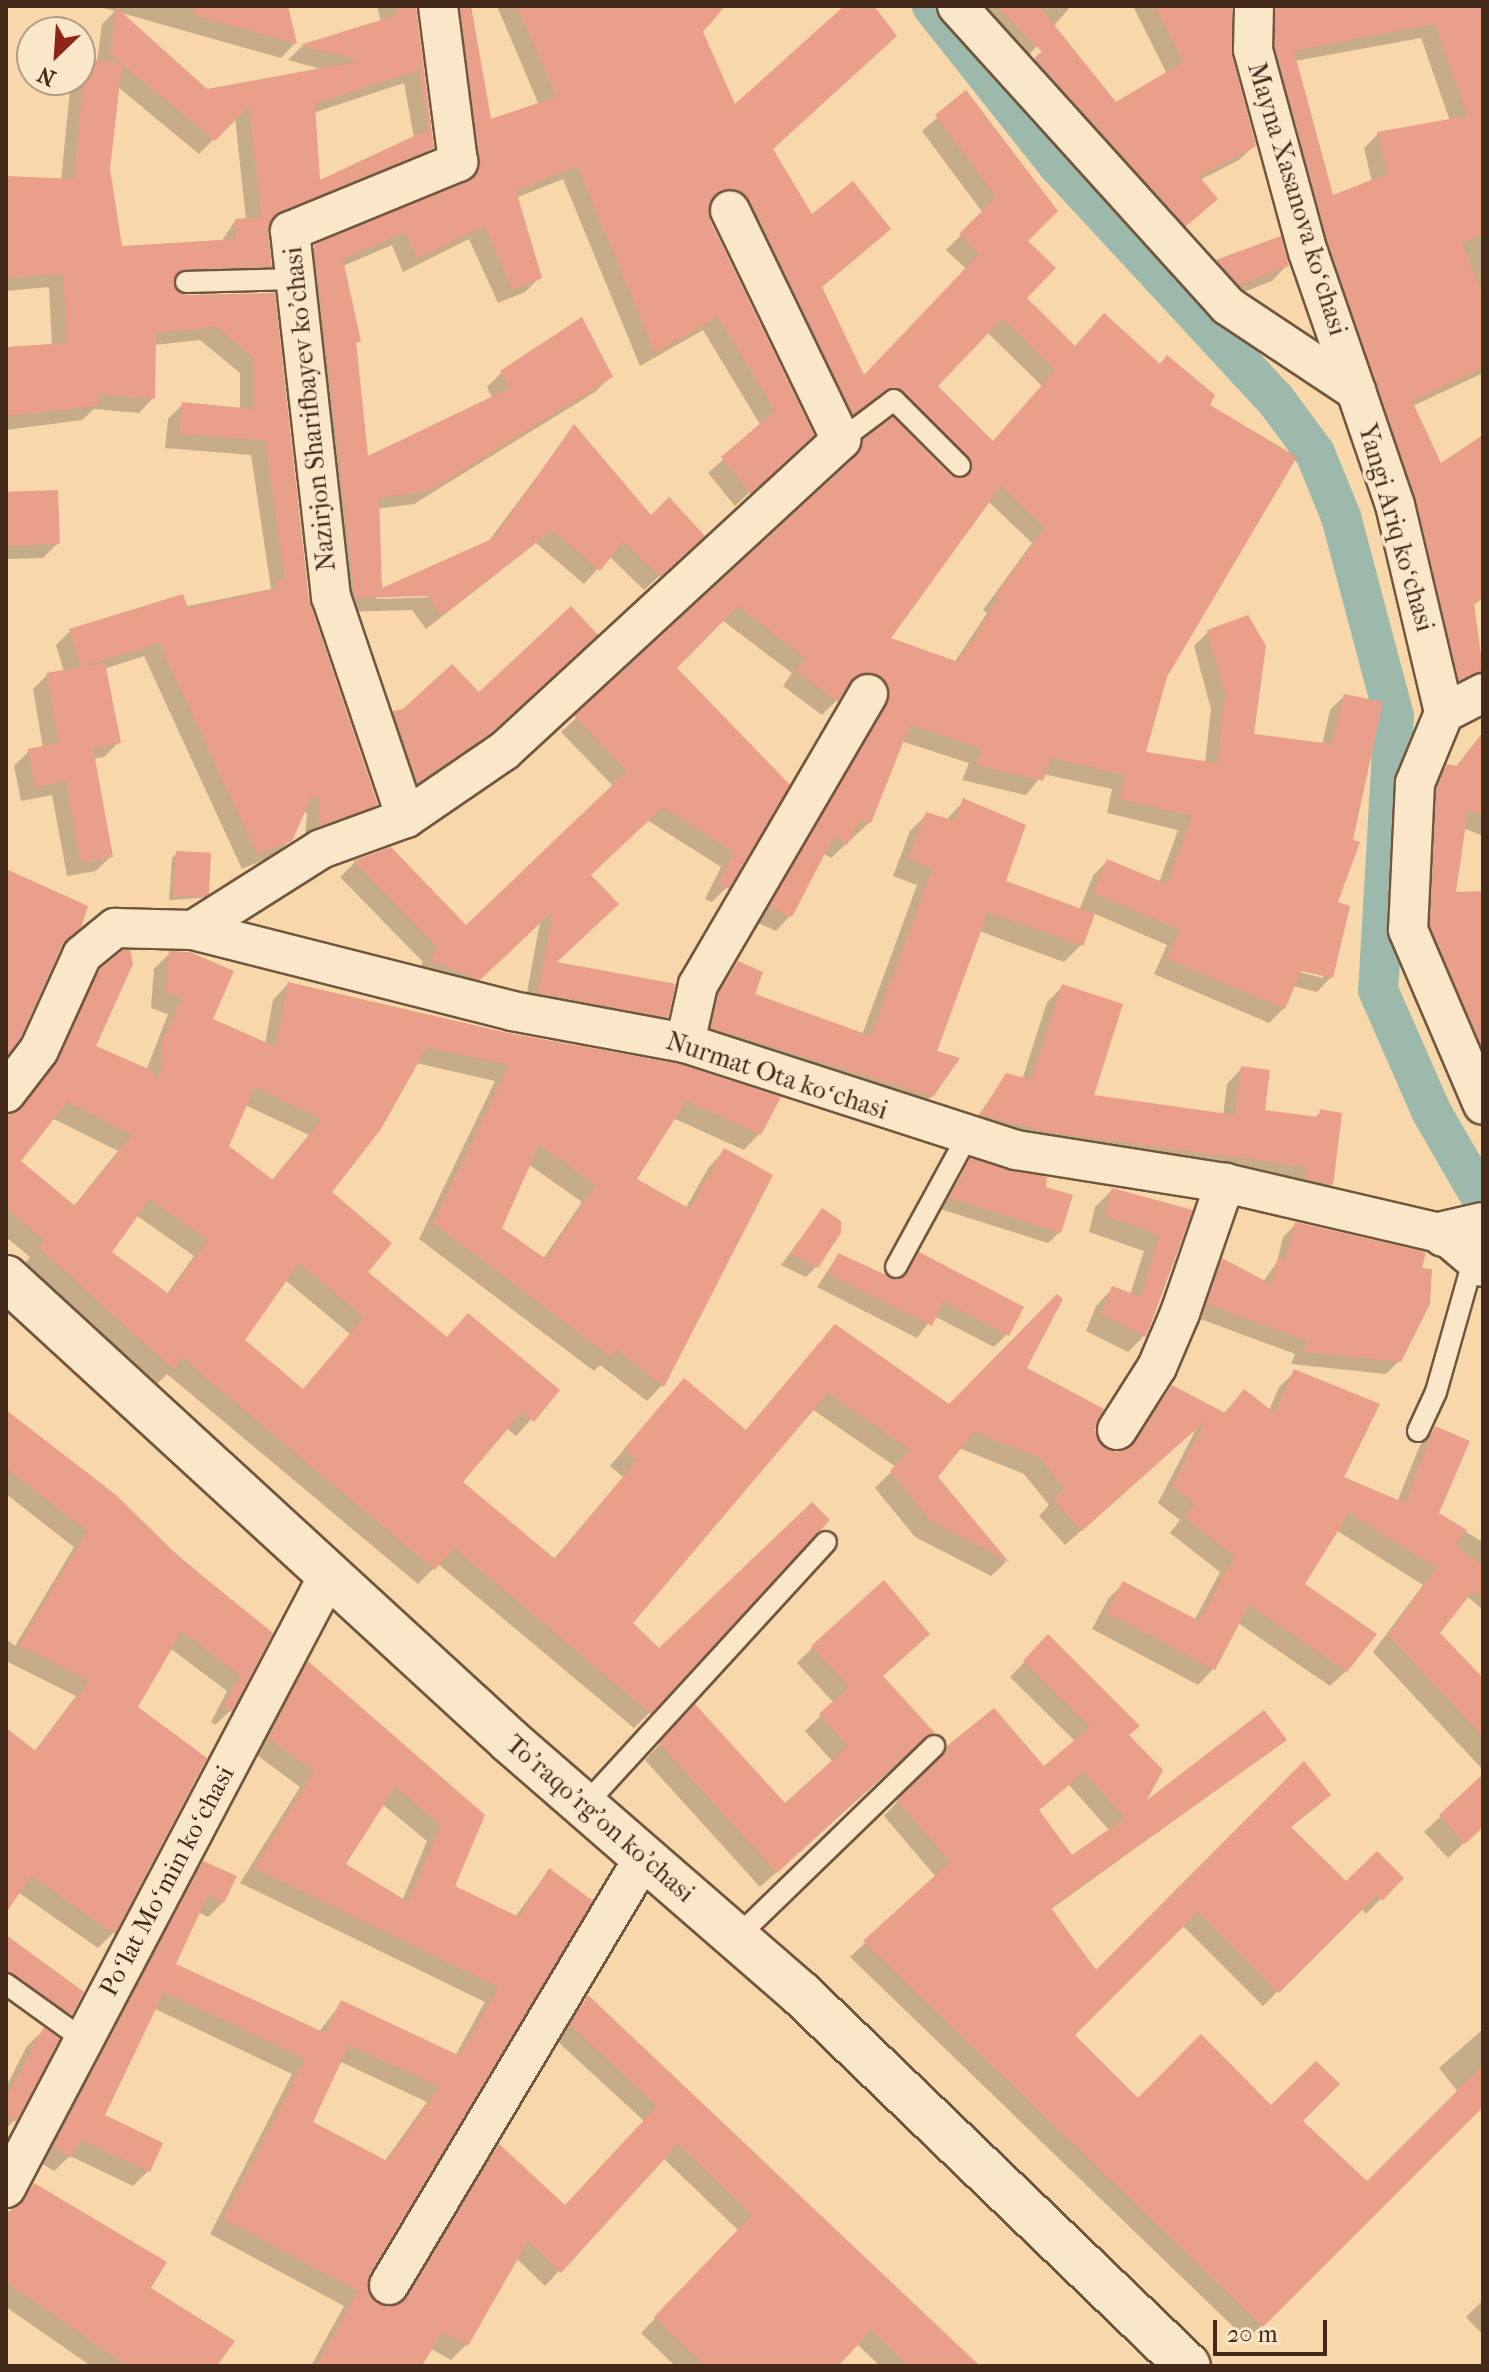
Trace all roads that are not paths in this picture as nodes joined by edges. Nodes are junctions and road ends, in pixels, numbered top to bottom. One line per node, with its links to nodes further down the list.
1 (438, 6): 5 (street, Nazirjon Sharifbayev ko'chasi)
2 (957, 6): 7 (street, Yangi Ariq koʻchasi)
3 (1254, 6): 7 (street, Mayna Xasanova koʻchasi)
4 (730, 210): 8 (street)
5 (295, 279): 6 (lane); 13 (street, Nazirjon Sharifbayev ko'chasi)
6 (186, 282)
7 (1356, 391): 12 (street, Yangi Ariq koʻchasi)
8 (841, 440): 9 (lane); 13 (street)
9 (960, 466)
10 (1483, 693): 12 (street)
11 (868, 694): 15 (street)
12 (1444, 713): 17 (street)
13 (406, 818): 14 (street)
14 (193, 930): 15 (street, Nurmat Ota koʻchasi); 16 (street, Nurmat Ota koʻchasi)
15 (685, 1043): 18 (street, Nurmat Ota koʻchasi)
16 (6, 1093)
17 (1483, 1105)
18 (967, 1137): 19 (street, Nurmat Ota koʻchasi); 21 (lane)
19 (1225, 1183): 20 (street, Nurmat Ota koʻchasi); 23 (street)
20 (1471, 1246): 24 (lane)
21 (896, 1267)
22 (6, 1278): 26 (main road, To'raqo'rg'on ko'chasi)
23 (1117, 1430)
24 (1418, 1431)
25 (826, 1542): 28 (lane)
26 (329, 1574): 28 (main road, To'raqo'rg'on ko'chasi); 32 (street, Poʻlat Moʻmin koʻchasi)
27 (934, 1746): 30 (lane)
28 (584, 1806): 29 (main road, To'raqo'rg'on ko'chasi)
29 (644, 1858): 30 (main road, To'raqo'rg'on ko'chasi); 34 (street)
30 (736, 1938): 35 (main road, To'raqo'rg'on ko'chasi)
31 (6, 1984): 32 (lane)
32 (84, 2040): 33 (street, Poʻlat Moʻmin koʻchasi)
33 (6, 2188)
34 (389, 2285)
35 (1185, 2365)

